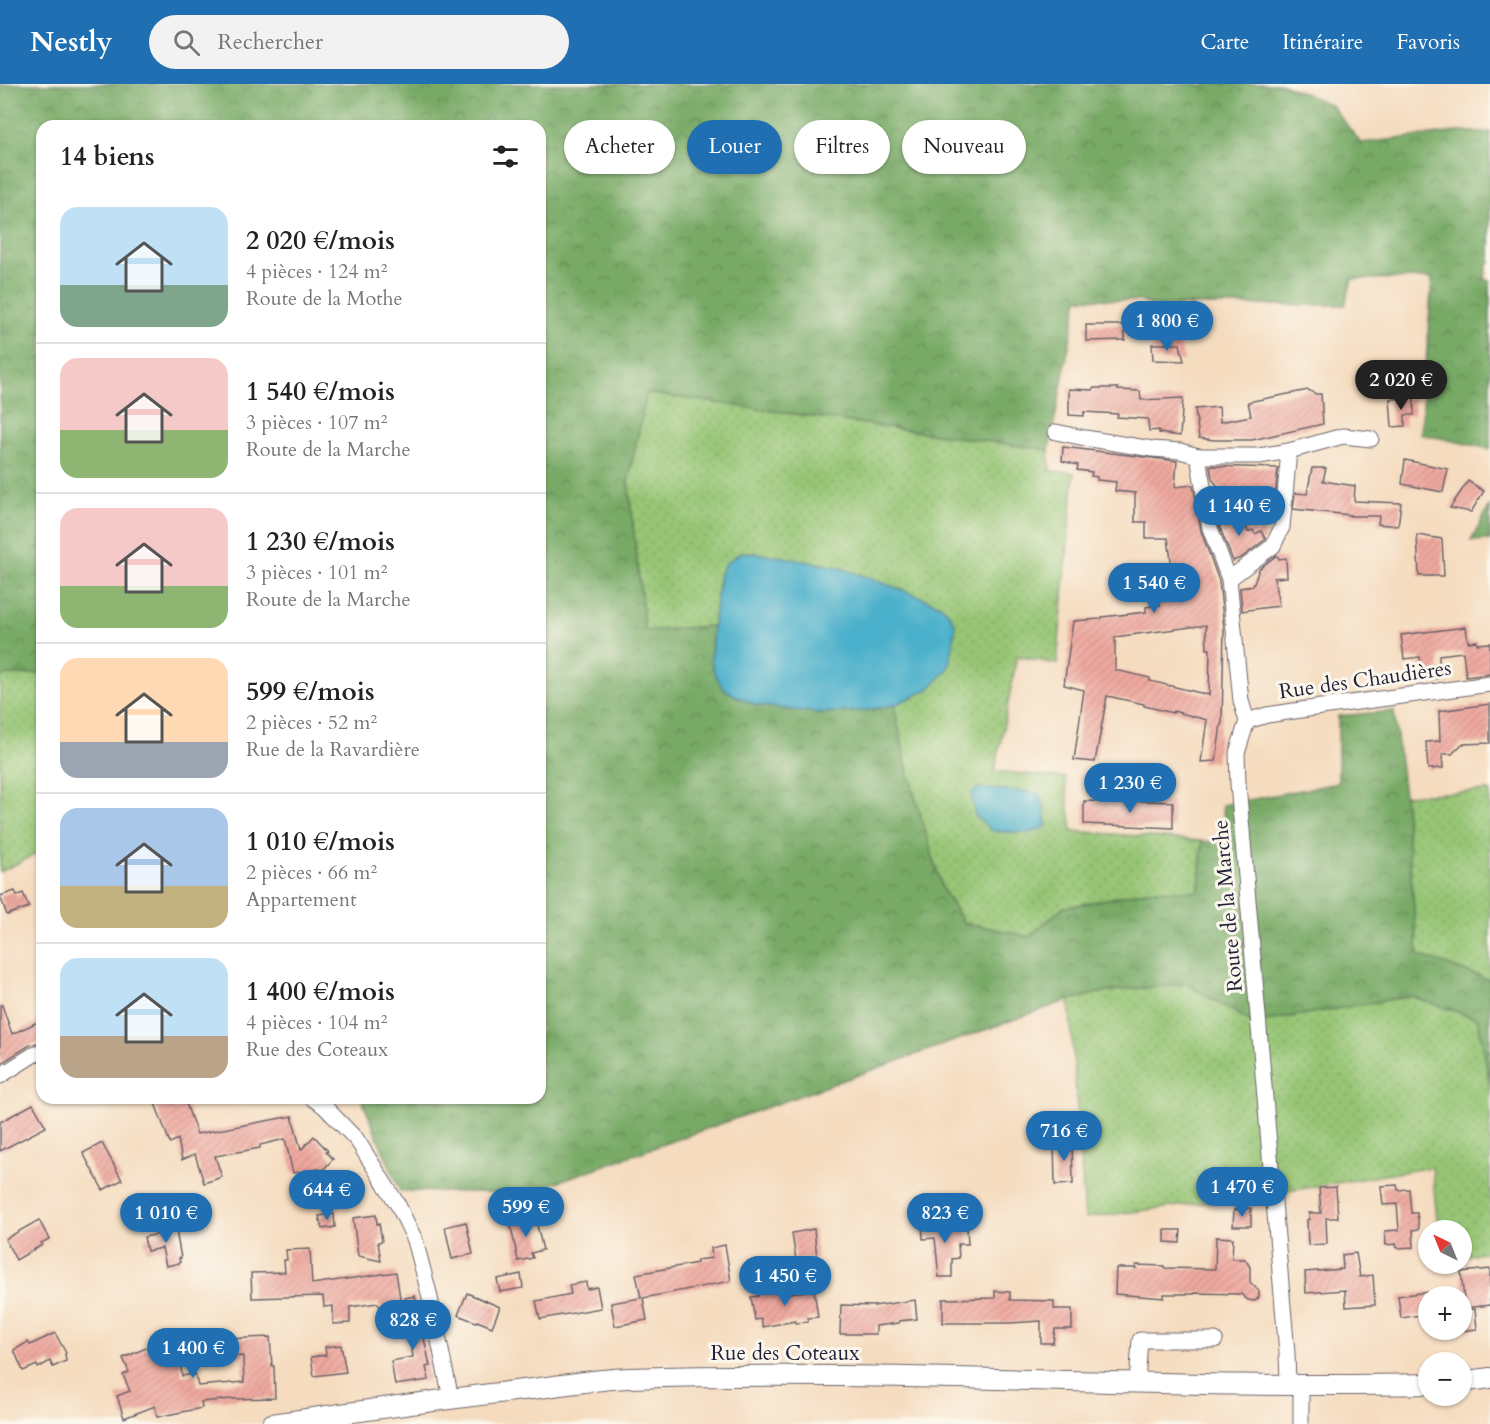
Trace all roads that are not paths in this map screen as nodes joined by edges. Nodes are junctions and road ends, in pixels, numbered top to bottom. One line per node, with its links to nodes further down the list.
1 (1056, 432): 4 (street)
2 (1371, 438): 3 (street)
3 (1289, 451): 4 (street); 5 (street)
4 (1198, 456): 5 (street)
5 (1229, 579): 7 (street)
6 (1490, 684): 7 (street, Rue des Chaudières)
7 (1247, 721): 16 (street, Route de la Marche)
8 (36, 1053): 9 (street)
9 (0, 1076)
10 (321, 1104): 17 (street)
11 (1215, 1341): 14 (street)
12 (1490, 1378): 13 (street)
13 (1472, 1380)
14 (1137, 1383): 16 (street, Rue des Coteaux); 17 (street, Rue des Coteaux)
15 (1418, 1384): 16 (street, Rue des Coteaux)
16 (1295, 1385): 19 (street, Route de la Marche)
17 (452, 1398): 18 (street, Rue des Coteaux)
18 (272, 1424)
19 (1302, 1424)

